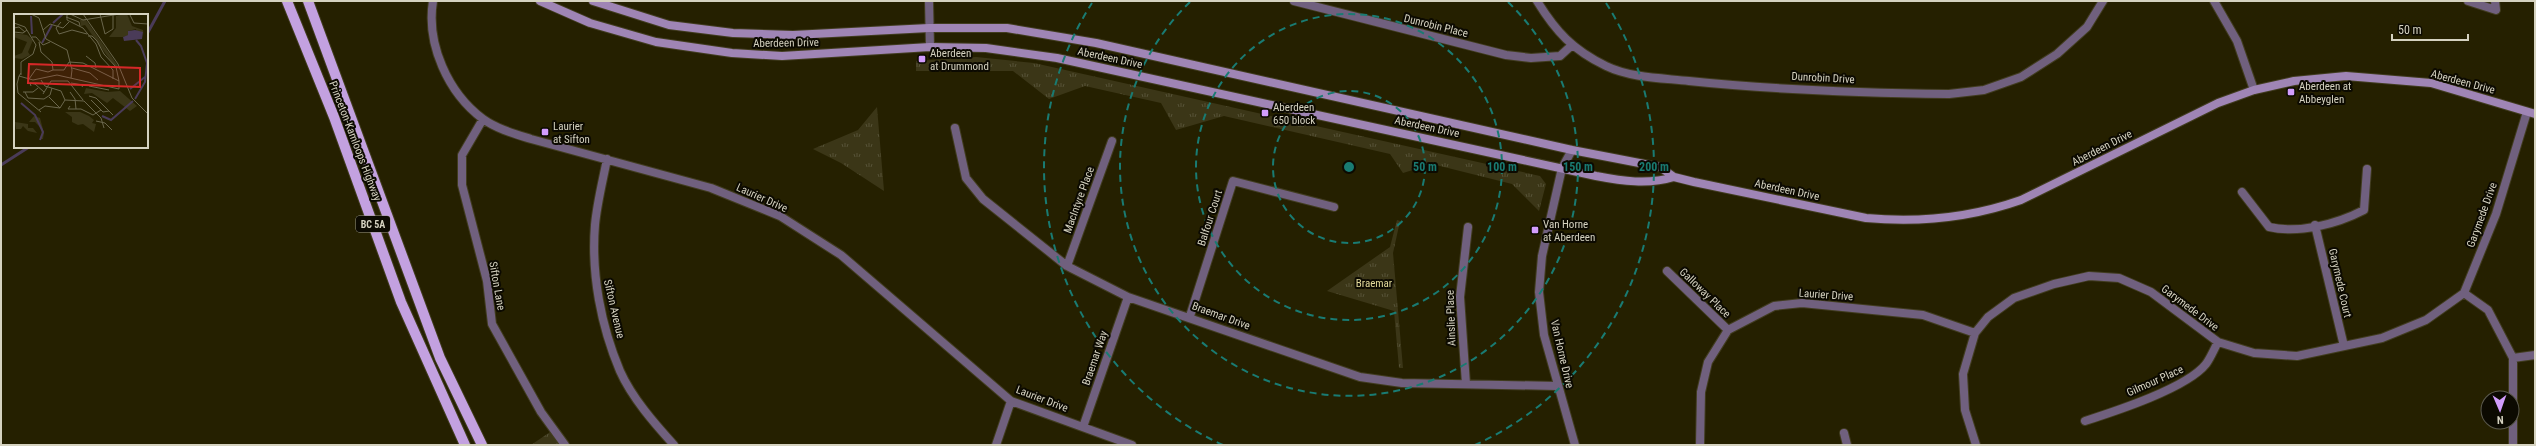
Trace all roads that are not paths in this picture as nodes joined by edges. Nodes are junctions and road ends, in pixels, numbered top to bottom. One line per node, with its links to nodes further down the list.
1 (287, 1): 47 (main road, Princeton-Kamloops Highway / BC 5A)
2 (308, 1): 48 (main road, Princeton-Kamloops Highway / BC 5A)
3 (433, 1): 18 (street, Laurier Drive)
4 (540, 1): 15 (main road, Aberdeen Drive)
5 (593, 1): 13 (main road, Aberdeen Drive)
6 (929, 1): 13 (street)
7 (1294, 1): 14 (street, Dunrobin Place)
8 (1537, 1): 14 (street, Dunrobin Drive)
9 (2103, 1): 14 (street, Dunrobin Drive)
10 (2214, 1): 16 (street)
11 (2468, 1): 12 (street)
12 (2495, 1)
13 (930, 28): 15 (street); 21 (main road, Aberdeen Drive)
14 (1571, 46)
15 (930, 47): 23 (main road, Aberdeen Drive)
16 (2254, 90): 17 (main road, Aberdeen Drive); 25 (main road, Aberdeen Drive)
17 (2531, 113): 32 (street, Garymede Drive)
18 (483, 119): 22 (street, Laurier Drive); 49 (street, Sifton Lane)
19 (955, 128): 30 (street, Braemar Drive)
20 (1112, 141): 30 (street, MacIntyre Place)
21 (1572, 150): 23 (street, Van Horne Drive); 25 (main road, Aberdeen Drive)
22 (607, 159): 43 (street, Laurier Drive); 50 (street, Sifton Avenue)
23 (1562, 168): 25 (main road, Aberdeen Drive); 42 (street, Van Horne Drive)
24 (2366, 170): 28 (street)
25 (1674, 177)
26 (2242, 192): 28 (street)
27 (1334, 207): 34 (street, Balfour Court)
28 (2316, 226): 38 (street, Garymede Court)
29 (1468, 227): 41 (street, Ainslie Place)
30 (1068, 266): 33 (street, Braemar Drive)
31 (1667, 271): 35 (street, Galloway Place)
32 (2464, 293): 38 (street, Garymede Drive); 40 (street)
33 (1128, 297): 34 (street, Braemar Drive); 45 (street, Braemar Way)
34 (1190, 316): 41 (street, Braemar Drive)
35 (1728, 330): 36 (street, Laurier Drive); 54 (street)
36 (1975, 333): 37 (street, Garymede Drive); 56 (street, Garymede Drive)
37 (2218, 342): 38 (street, Garymede Drive); 44 (street, Gilmour Place)
38 (2344, 346)
39 (2535, 355): 40 (street)
40 (2513, 358): 57 (street)
41 (1466, 384): 42 (street, Braemar Drive)
42 (1557, 386): 53 (street, Van Horne Drive)
43 (1011, 401): 45 (street, Laurier Drive); 51 (street)
44 (2085, 421)
45 (1083, 427): 52 (street, Laurier Drive)
46 (1844, 433): 55 (street)
47 (465, 445)
48 (482, 445)
49 (565, 445)
50 (674, 445)
51 (996, 445)
52 (1132, 445)
53 (1575, 445)
54 (1700, 445)
55 (1847, 445)
56 (1976, 445)
57 (2514, 445)

